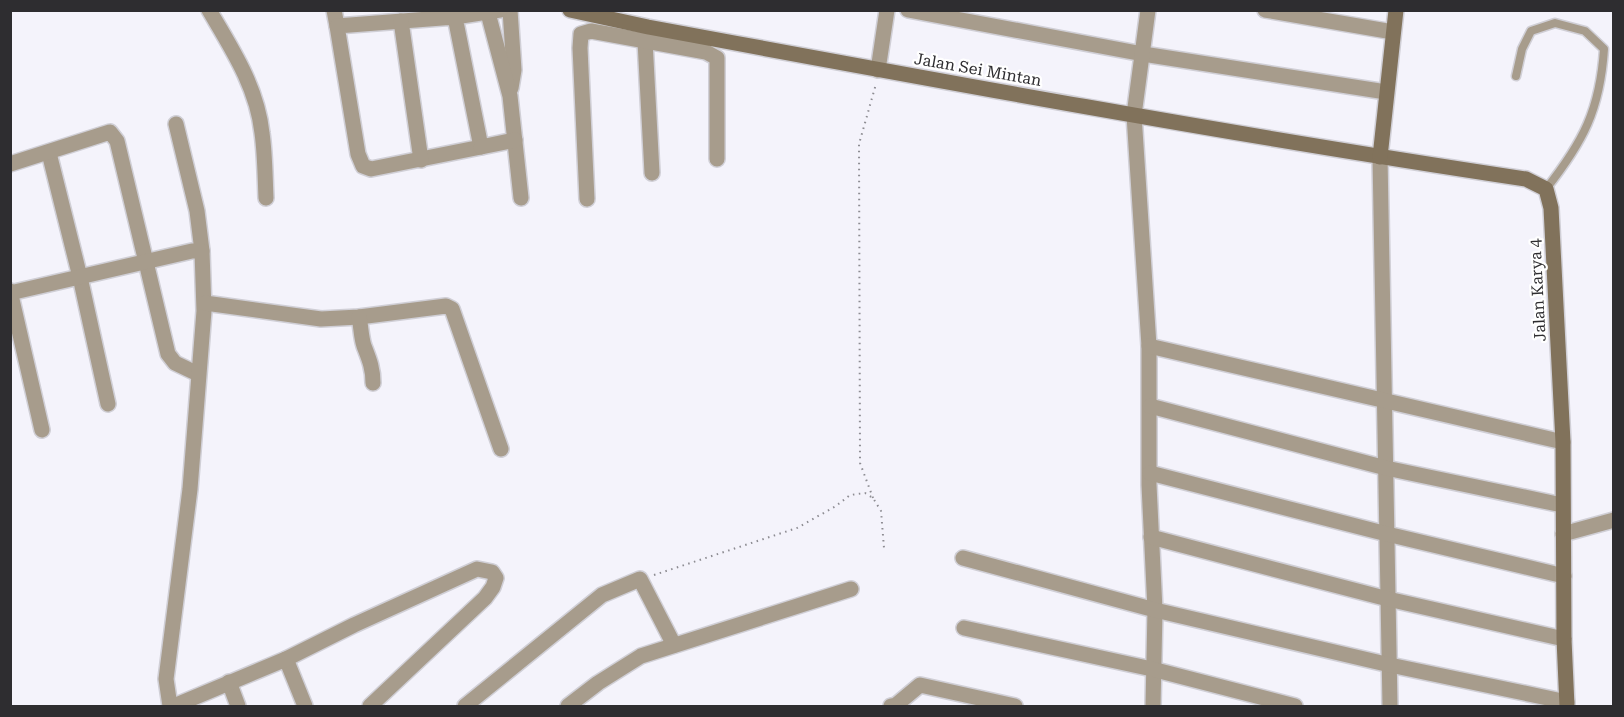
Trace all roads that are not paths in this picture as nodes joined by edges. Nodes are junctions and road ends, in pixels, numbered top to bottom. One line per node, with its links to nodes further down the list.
1 (209, 10): 32 (street)
2 (334, 10): 13 (street)
3 (510, 10): 20 (street)
4 (570, 10): 15 (main road, Jalan Sei Mintan)
5 (887, 10): 17 (street)
6 (908, 10): 16 (street)
7 (1148, 10): 16 (street)
8 (1265, 10): 14 (street)
9 (1396, 10): 14 (main road)
10 (494, 12): 11 (street); 20 (street)
11 (455, 17): 12 (street); 24 (street)
12 (401, 21): 13 (street); 28 (street)
13 (337, 26): 28 (street)
14 (1393, 32): 19 (main road)
15 (646, 34): 17 (main road, Jalan Sei Mintan); 27 (street); 30 (street); 34 (street)
16 (1143, 54): 19 (street); 21 (street)
17 (878, 70): 21 (main road, Jalan Sei Mintan)
18 (1516, 76): 31 (lane)
19 (1386, 92): 26 (main road)
20 (510, 96): 23 (street)
21 (1134, 115): 26 (main road, Jalan Sei Mintan); 41 (street)
22 (176, 124): 35 (street)
23 (514, 140): 24 (street); 33 (street)
24 (481, 147): 28 (street)
25 (49, 153): 29 (street); 36 (street); 37 (street)
26 (1380, 157): 31 (main road); 44 (street)
27 (717, 159)
28 (421, 160)
29 (10, 164)
30 (652, 173)
31 (1546, 189): 48 (main road, Jalan Karya 4)
32 (266, 198)
33 (521, 198)
34 (587, 199)
35 (202, 250): 36 (street); 39 (street)
36 (147, 262): 37 (street); 42 (street)
37 (81, 278): 38 (street); 45 (street)
38 (11, 293): 47 (street)
39 (205, 303): 40 (street); 42 (street)
40 (359, 317): 43 (street); 49 (street)
41 (1149, 346): 44 (street); 46 (street)
42 (198, 374): 70 (street)
43 (373, 383)
44 (1385, 401): 48 (street); 50 (street)
45 (108, 404)
46 (1150, 406): 50 (street); 51 (street)
47 (42, 430)
48 (1563, 442): 52 (main road, Jalan Karya 4)
49 (501, 449)
50 (1386, 468): 52 (street); 54 (street)
51 (1150, 473): 54 (street); 56 (street)
52 (1562, 505): 55 (main road, Jalan Karya 4)
53 (1614, 520): 55 (street)
54 (1387, 534): 58 (street); 60 (street)
55 (1563, 534): 58 (main road, Jalan Karya 4)
56 (1151, 537): 60 (street); 61 (street)
57 (963, 558): 61 (street)
58 (1564, 576): 63 (main road, Jalan Karya 4)
59 (851, 589): 64 (street)
60 (1388, 599): 63 (street); 66 (street)
61 (1155, 610): 66 (street); 67 (street)
62 (964, 628): 67 (street)
63 (1564, 639): 69 (main road, Jalan Karya 4)
64 (674, 645): 74 (street); 75 (street)
65 (286, 659): 68 (street); 72 (street); 73 (street)
66 (1390, 664): 69 (street); 80 (street)
67 (1152, 669): 78 (street); 79 (street)
68 (229, 682): 70 (street); 71 (street)
69 (1567, 704)
70 (172, 706)
71 (238, 706)
72 (305, 706)
73 (370, 706)
74 (465, 706)
75 (568, 706)
76 (891, 706): 77 (street)
77 (1015, 706)
78 (1153, 706)
79 (1295, 706)
80 (1390, 706)

